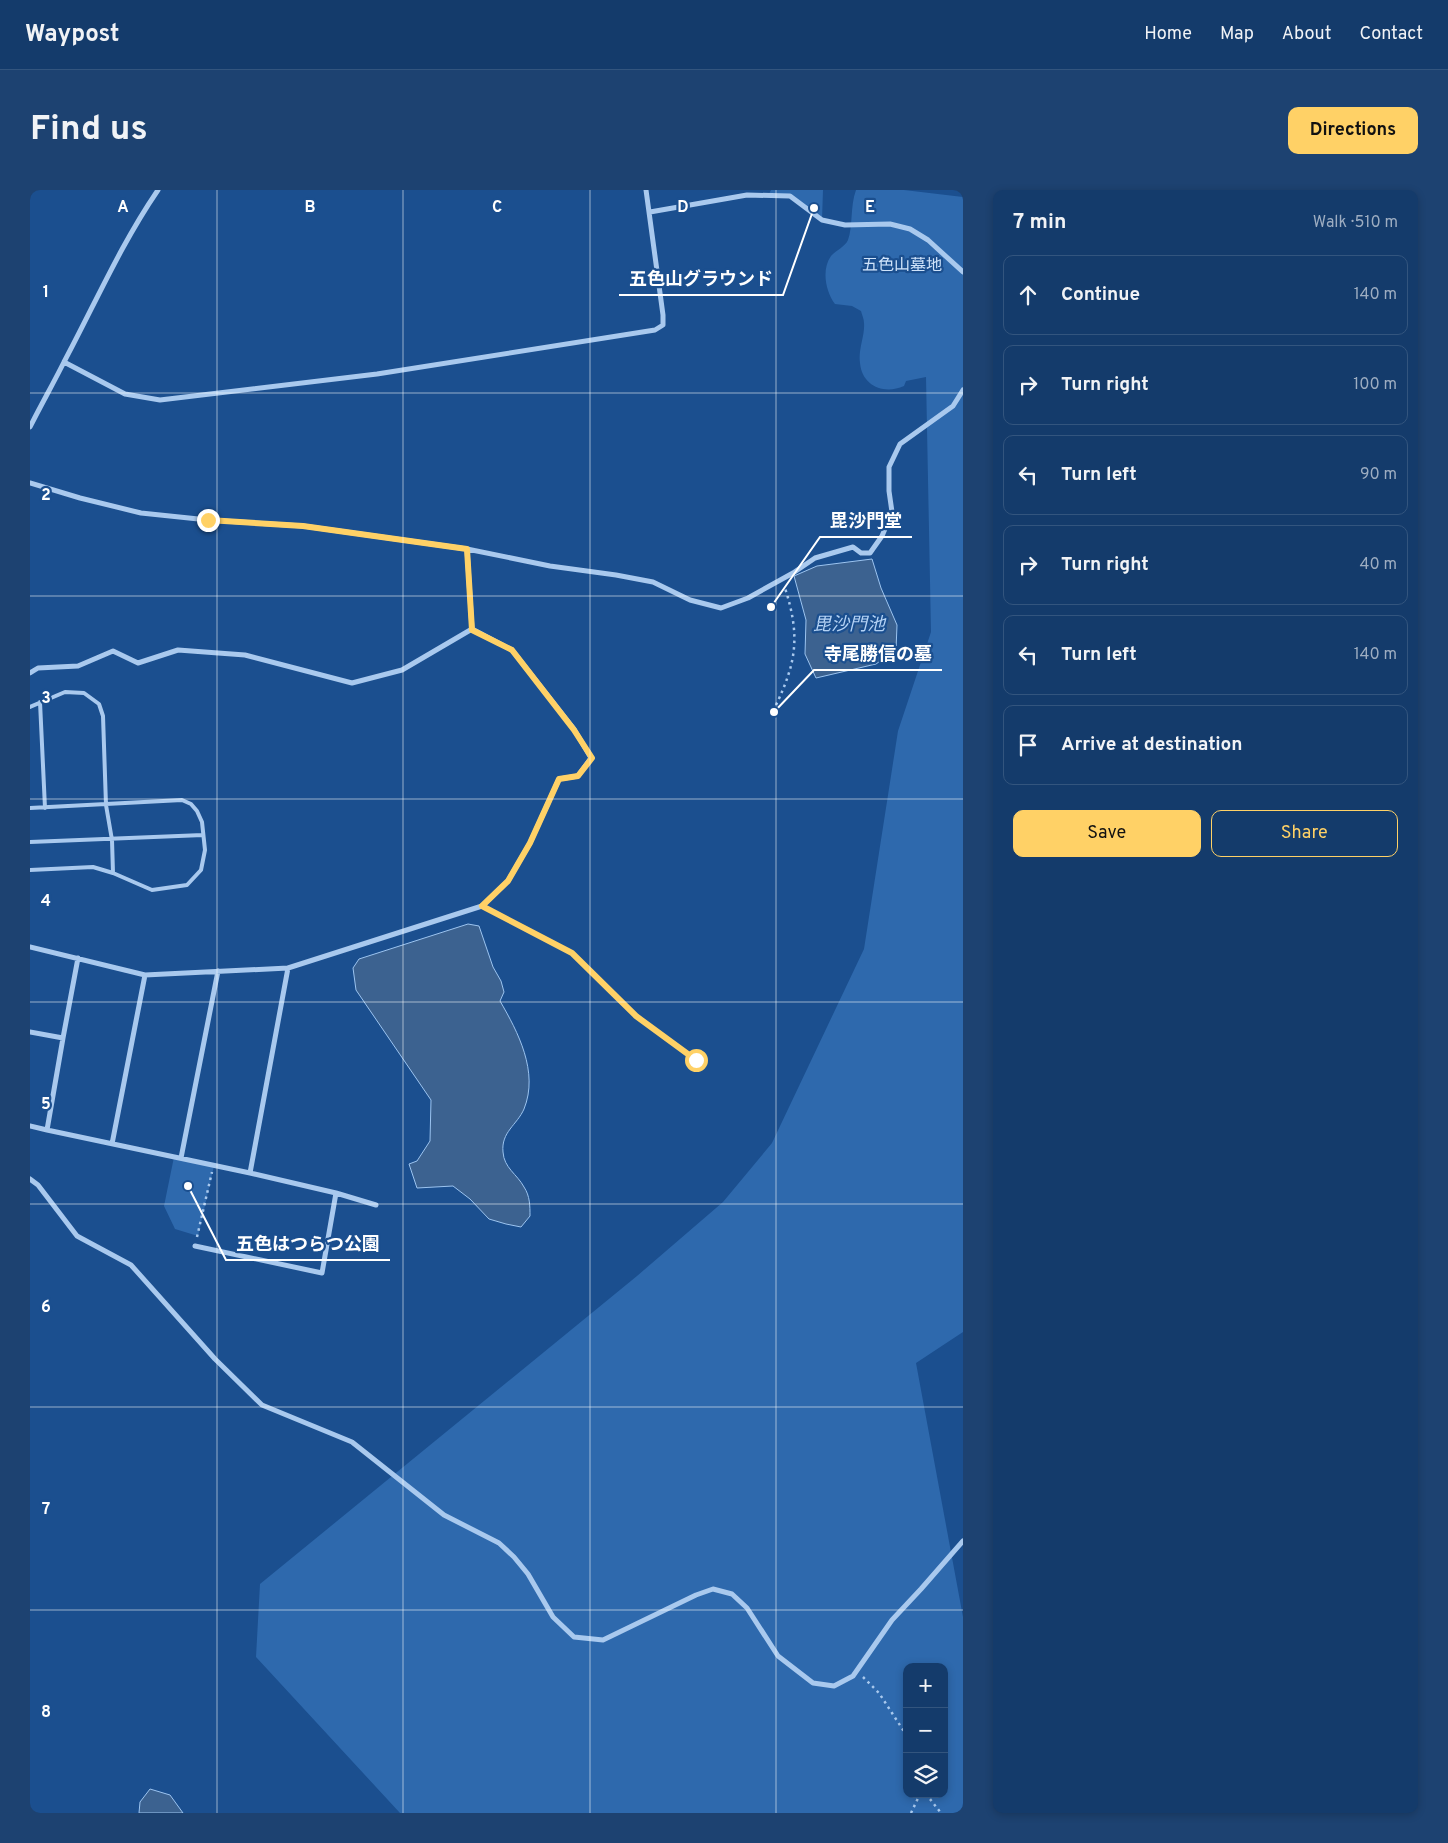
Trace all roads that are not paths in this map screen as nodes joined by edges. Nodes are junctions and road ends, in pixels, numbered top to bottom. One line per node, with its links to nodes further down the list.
1 (158, 190): 5 (street)
2 (646, 190): 3 (street)
3 (650, 212): 4 (street); 5 (street)
4 (963, 272)
5 (64, 362): 7 (street)
6 (963, 390): 9 (street)
7 (30, 427)
8 (30, 483): 9 (street)
9 (467, 549): 10 (street)
10 (472, 630): 11 (street); 24 (street)
11 (30, 673)
12 (40, 702): 13 (lane); 14 (lane); 16 (lane)
13 (30, 707)
14 (106, 805): 16 (lane); 17 (lane); 18 (lane)
15 (30, 808): 16 (lane)
16 (44, 808)
17 (203, 835): 18 (lane); 21 (lane)
18 (112, 840): 19 (lane); 21 (lane)
19 (30, 842)
20 (30, 870): 21 (lane)
21 (113, 873)
22 (30, 946): 23 (street)
23 (78, 958): 26 (street); 28 (street)
24 (288, 968): 25 (street); 33 (street)
25 (218, 971): 26 (street); 32 (street)
26 (145, 975): 31 (street)
27 (30, 1032): 28 (street)
28 (63, 1038): 30 (street)
29 (30, 1126): 30 (street)
30 (46, 1130): 31 (street)
31 (112, 1144): 32 (street)
32 (181, 1158): 33 (street)
33 (250, 1174): 35 (street)
34 (30, 1179): 38 (street)
35 (336, 1193): 36 (street); 37 (street)
36 (376, 1205)
37 (195, 1246)
38 (963, 1540)

